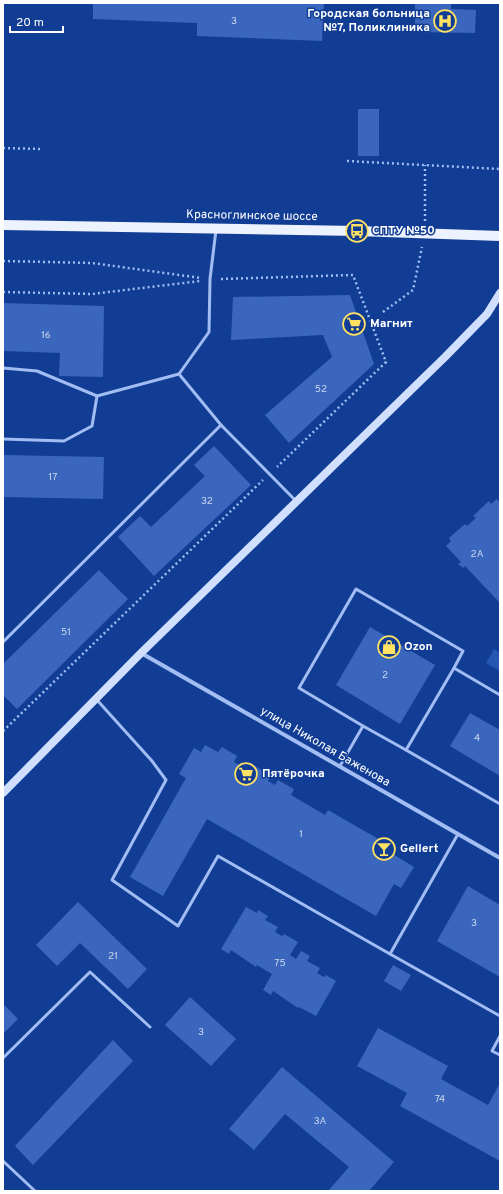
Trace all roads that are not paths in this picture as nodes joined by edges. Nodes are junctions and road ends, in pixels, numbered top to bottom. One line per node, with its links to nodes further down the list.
1 (3, 225): 2 (main road, Красноглинское шоссе)
2 (216, 228): 3 (main road, Красноглинское шоссе); 6 (lane)
3 (500, 236)
4 (500, 293): 10 (street)
5 (3, 368): 7 (lane)
6 (179, 374): 7 (lane); 8 (lane)
7 (98, 396): 9 (lane)
8 (221, 425): 10 (lane); 11 (lane)
9 (3, 439)
10 (297, 502): 12 (street)
11 (3, 642)
12 (141, 653): 15 (street); 18 (street, улица Николая Баженова)
13 (454, 668): 14 (lane); 16 (lane); 17 (lane)
14 (500, 695)
15 (95, 699): 19 (street); 23 (lane)
16 (363, 726): 17 (lane); 18 (lane)
17 (406, 750): 20 (lane)
18 (340, 766): 21 (street, улица Николая Баженова)
19 (3, 793)
20 (500, 804)
21 (458, 834): 22 (street, улица Николая Баженова); 23 (lane)
22 (500, 858)
23 (390, 954): 24 (lane)
24 (500, 1016)
25 (150, 1027): 28 (lane)
26 (500, 1036): 27 (lane)
27 (500, 1055)
28 (3, 1058)
29 (3, 1161): 30 (lane)
30 (35, 1191)

